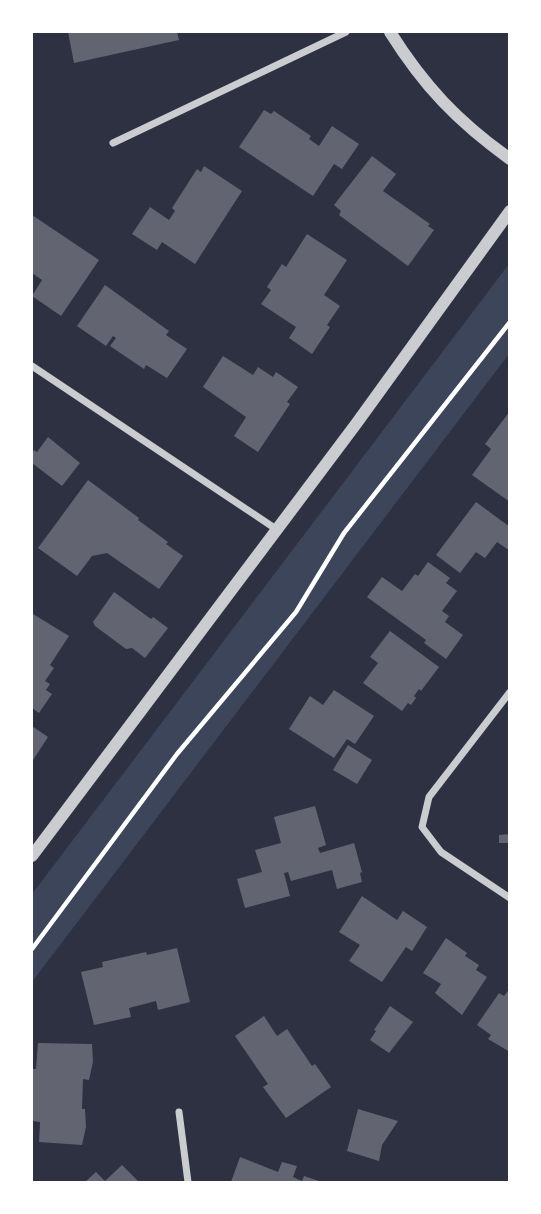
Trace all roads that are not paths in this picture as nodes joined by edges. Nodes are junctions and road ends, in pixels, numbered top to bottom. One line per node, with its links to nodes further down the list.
1 (346, 32): 3 (street)
2 (390, 32): 4 (street)
3 (113, 143)
4 (509, 159)
5 (509, 211): 7 (street)
6 (32, 366): 7 (street)
7 (276, 529): 9 (street)
8 (509, 692): 10 (street)
9 (32, 856)
10 (509, 898)
11 (179, 1112): 12 (street)
12 (188, 1182)

